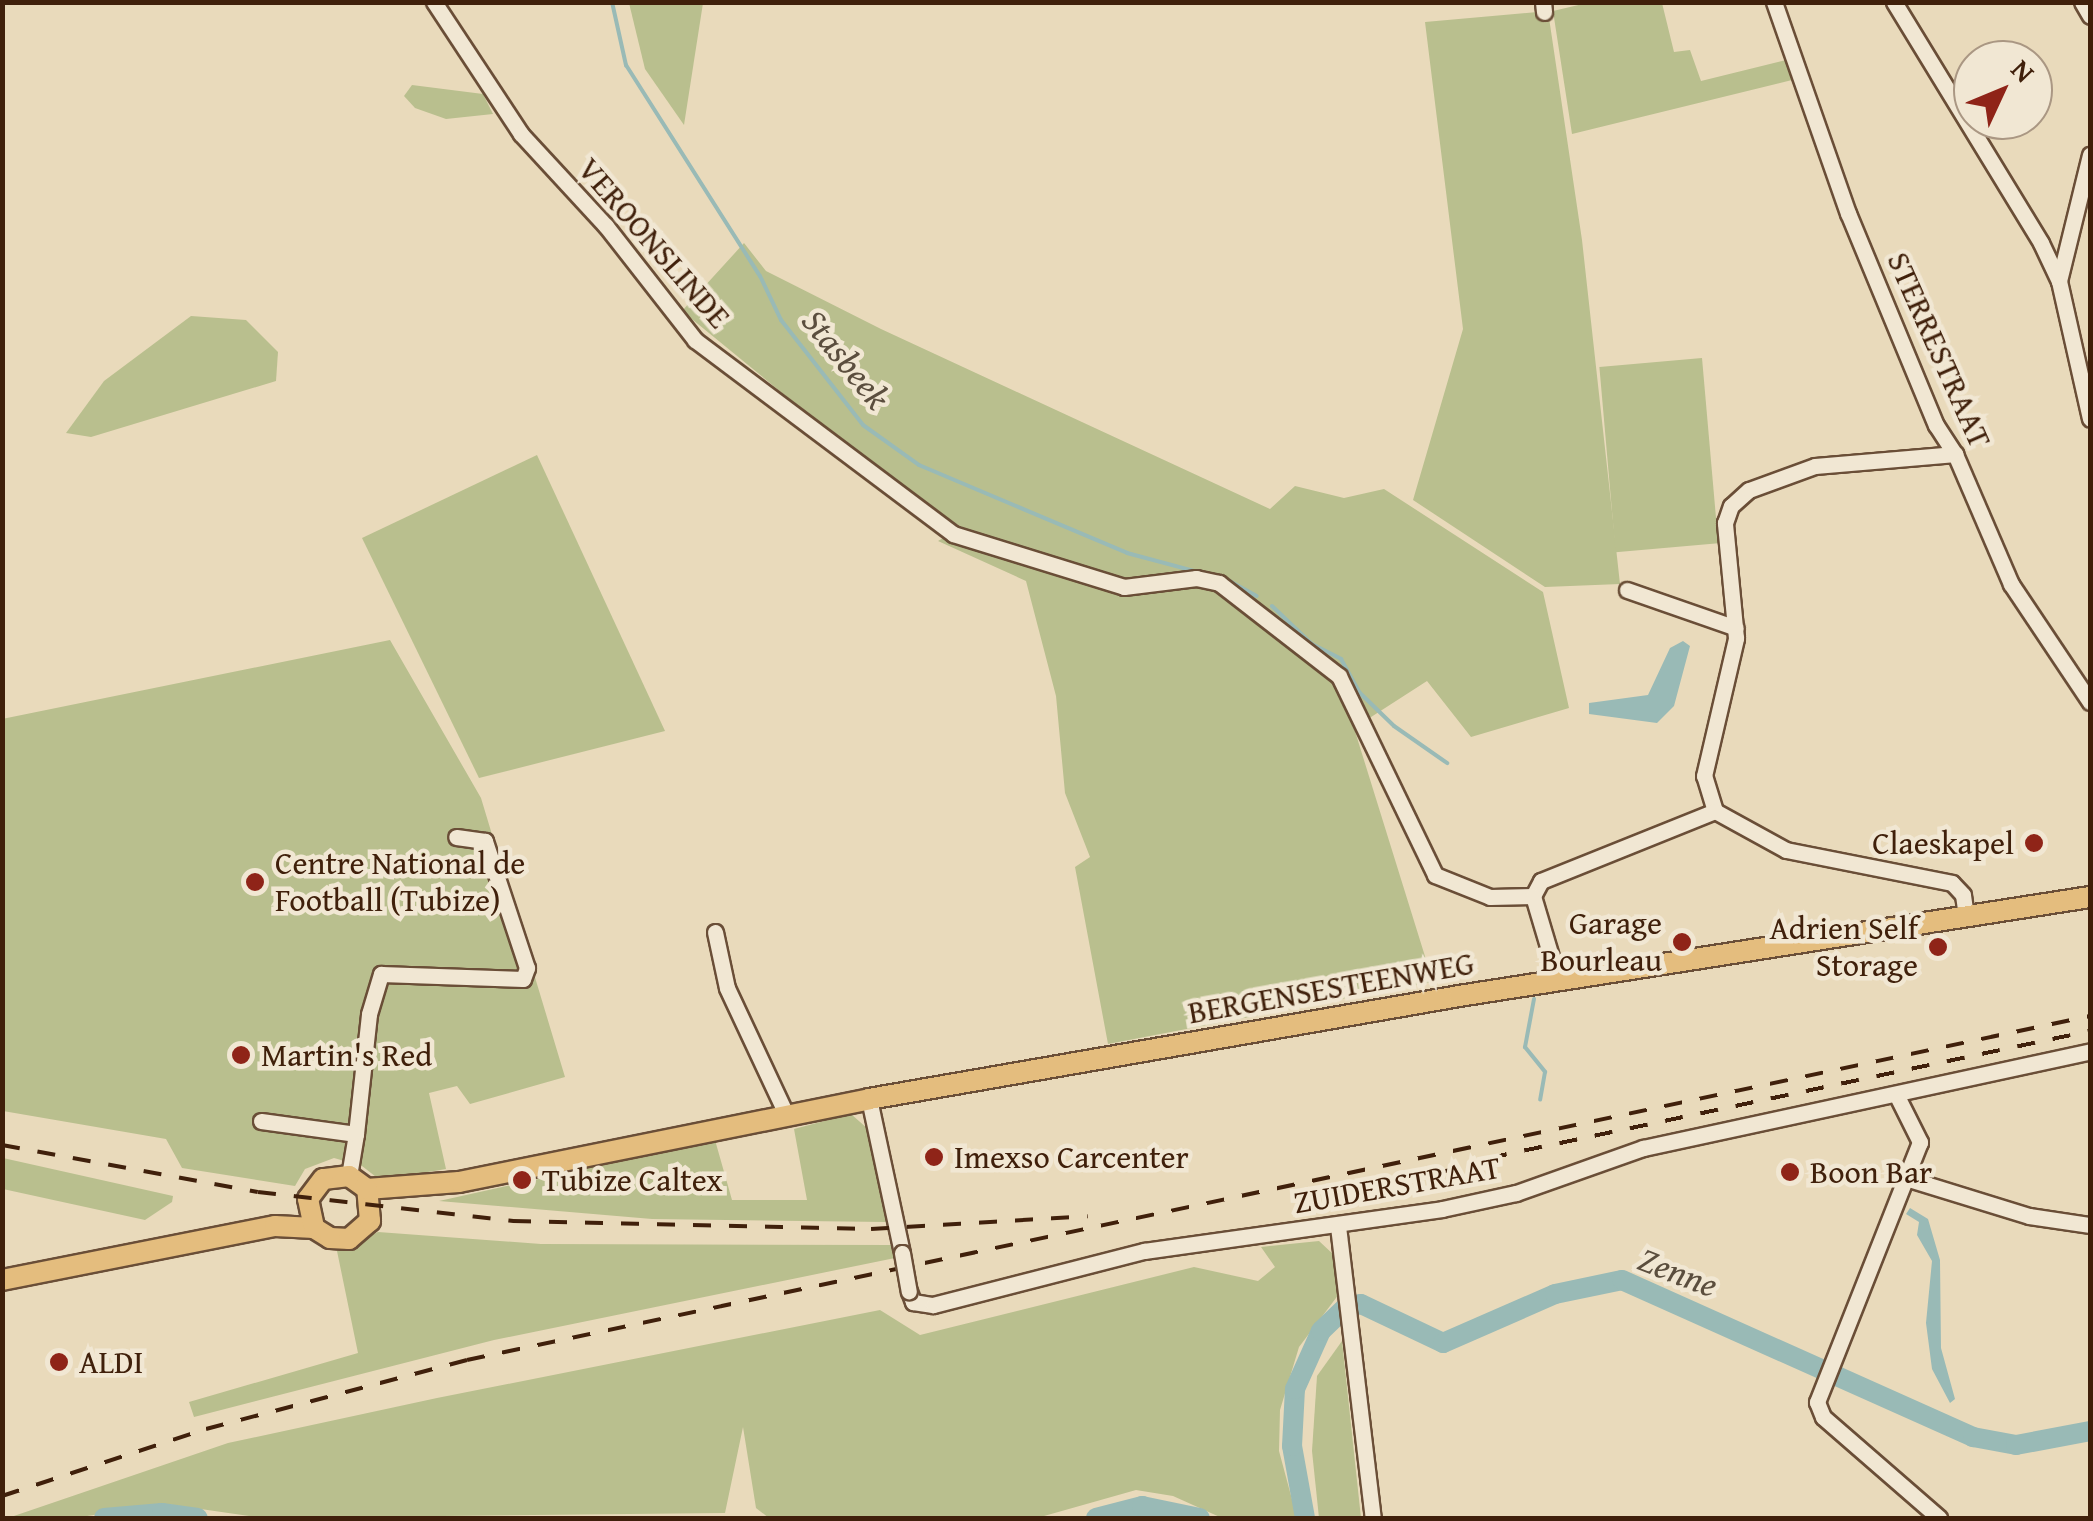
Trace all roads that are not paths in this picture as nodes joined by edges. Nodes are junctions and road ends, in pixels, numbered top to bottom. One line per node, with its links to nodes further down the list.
1 (434, 2): 15 (street, VEROONSLINDE)
2 (1774, 2): 9 (street, STERRESTRAAT)
3 (1894, 2): 7 (street)
4 (2082, 2): 5 (street)
5 (2090, 16)
6 (2090, 155): 7 (street)
7 (2059, 281): 8 (street)
8 (2090, 418)
9 (1955, 454): 11 (street); 12 (street, STERRESTRAAT)
10 (1626, 590): 11 (street)
11 (1736, 628): 13 (street)
12 (2090, 702)
13 (1715, 811): 15 (street); 17 (street)
14 (456, 836): 25 (street)
15 (1533, 896): 19 (street)
16 (2090, 896): 17 (main road, BERGENSESTEENWEG)
17 (1966, 917): 19 (main road, BERGENSESTEENWEG)
18 (715, 932): 23 (street)
19 (1558, 980): 22 (main road, BERGENSESTEENWEG)
20 (2090, 1051): 21 (street, ZUIDERSTRAAT)
21 (1896, 1094): 27 (street); 33 (street, ZUIDERSTRAAT)
22 (869, 1098): 23 (main road, BERGENSESTEENWEG); 33 (street, ZUIDERSTRAAT, bridge)
23 (786, 1114): 28 (main road, BERGENSESTEENWEG)
24 (261, 1121): 25 (street)
25 (356, 1134): 26 (street)
26 (349, 1176): 29 (main road); 30 (main road)
27 (1910, 1180): 32 (street); 38 (street)
28 (458, 1182): 29 (main road); 31 (main road)
29 (368, 1189): 31 (main road)
30 (308, 1200): 34 (main road); 35 (main road)
31 (373, 1212): 34 (main road)
32 (2090, 1225)
33 (1338, 1226): 37 (street)
34 (314, 1228): 35 (main road)
35 (224, 1232): 36 (main road)
36 (2, 1280)
37 (1373, 1518)
38 (1939, 1518)

